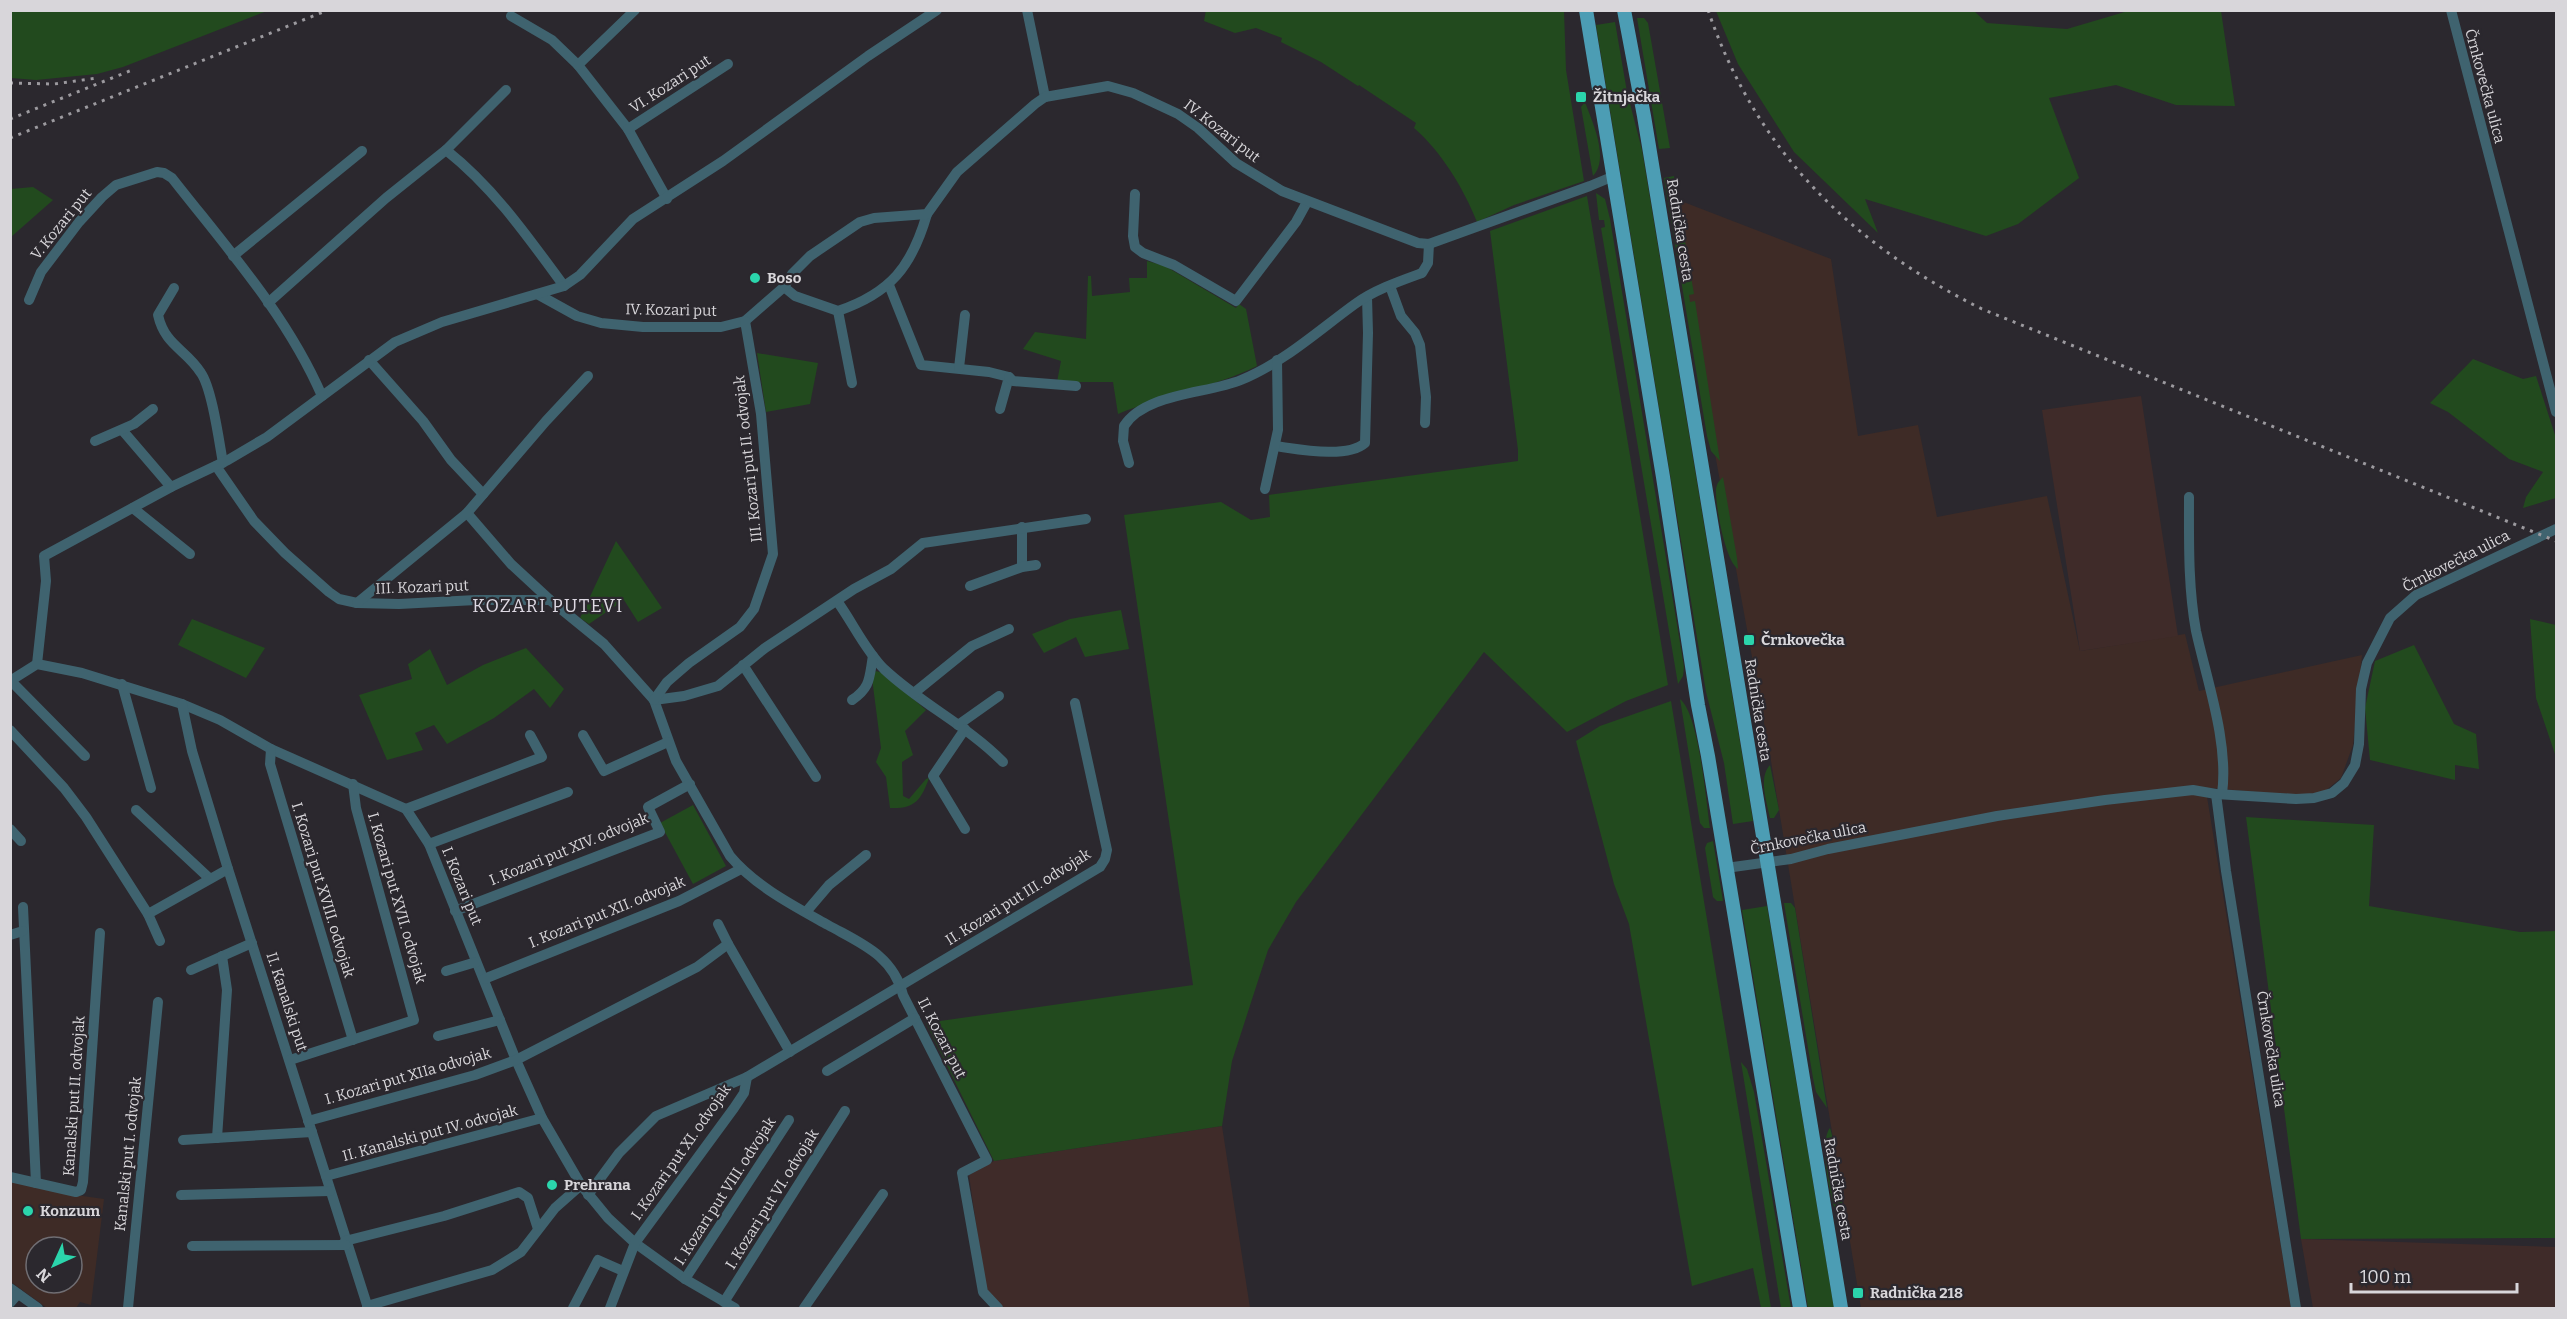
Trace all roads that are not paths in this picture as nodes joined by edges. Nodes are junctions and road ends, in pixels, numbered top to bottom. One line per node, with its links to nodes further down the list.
1 (635, 10): 9 (street)
2 (1027, 10): 11 (street)
3 (1586, 10): 15 (main road)
4 (1624, 10): 100 (main road, Radnička cesta)
5 (2451, 10): 44 (street, Črnkovečka ulica)
6 (934, 11): 17 (street)
7 (511, 16): 9 (street, VI. Kozari put)
8 (728, 64): 12 (street, VI. Kozari put)
9 (578, 65): 12 (street, VI. Kozari put)
10 (506, 90): 13 (street)
11 (1045, 97): 18 (street, IV. Kozari put); 19 (street, IV. Kozari put)
12 (628, 129): 17 (street, VI. Kozari put)
13 (446, 150): 23 (street); 30 (street)
14 (363, 151): 21 (street)
15 (1614, 176): 20 (street); 101 (main road)
16 (1135, 194): 18 (street)
17 (667, 199): 23 (street)
18 (1307, 202): 20 (street, IV. Kozari put)
19 (927, 214): 22 (street); 25 (street, IV. Kozari put)
20 (1429, 244): 24 (street)
21 (233, 255): 29 (street, V. Kozari put); 30 (street, V. Kozari put)
22 (889, 285): 31 (street); 36 (street)
23 (564, 286): 27 (street)
24 (1390, 286): 28 (street); 45 (street)
25 (784, 287): 31 (street); 33 (street, IV. Kozari put)
26 (174, 288): 50 (street)
27 (538, 295): 33 (street, IV. Kozari put); 34 (street)
28 (1367, 297): 35 (street); 48 (street)
29 (29, 300)
30 (268, 303): 41 (street, V. Kozari put)
31 (838, 310): 39 (street)
32 (965, 315): 36 (street)
33 (745, 321): 75 (street, III. Kozari put II. odvojak)
34 (369, 360): 41 (street); 53 (street)
35 (1277, 360): 48 (street); 49 (street)
36 (959, 368): 38 (street)
37 (588, 376): 53 (street)
38 (1009, 377): 40 (street); 43 (street)
39 (852, 384)
40 (1076, 386)
41 (322, 396): 50 (street)
42 (153, 409): 46 (street)
43 (1000, 409)
44 (2556, 412)
45 (1425, 423)
46 (123, 430): 47 (street); 51 (street)
47 (95, 441)
48 (1275, 446): 52 (street)
49 (1129, 463)
50 (220, 464): 51 (street); 66 (street, III. Kozari put)
51 (171, 488): 55 (street)
52 (1265, 489)
53 (483, 494): 56 (street)
54 (2189, 497): 92 (street)
55 (133, 508): 60 (street); 69 (street)
56 (467, 513): 64 (street); 66 (street)
57 (1086, 519): 58 (street)
58 (1022, 527): 62 (street); 65 (street)
59 (2556, 529): 92 (street, Črnkovečka ulica)
60 (190, 554)
61 (1036, 565): 62 (street)
62 (1022, 567): 63 (street)
63 (970, 586)
64 (550, 600): 66 (street, III. Kozari put); 75 (street)
65 (837, 601): 68 (street); 70 (street)
66 (357, 603)
67 (1009, 629): 73 (street)
68 (873, 656): 73 (street); 76 (street)
69 (37, 664): 71 (street); 72 (street)
70 (743, 665): 75 (street); 87 (street)
71 (11, 681): 85 (street)
72 (122, 684): 78 (street); 90 (street)
73 (914, 693): 79 (street)
74 (999, 696): 79 (street)
75 (654, 700): 83 (street)
76 (852, 700)
77 (1075, 703): 121 (street, II. Kozari put III. odvojak)
78 (182, 704): 84 (street); 102 (street, II. Kanalski put)
79 (962, 727): 86 (street); 96 (street)
80 (10, 730): 108 (street)
81 (530, 735): 93 (street)
82 (583, 735): 83 (street)
83 (668, 742): 89 (street)
84 (271, 749): 88 (street); 126 (street, I. Kozari put XVIII. odvojak)
85 (85, 756)
86 (1004, 762)
87 (816, 777)
88 (353, 784): 93 (street); 126 (street, I. Kozari put XVII. odvojak)
89 (690, 784): 103 (street); 106 (street, I. Kozari put XIV. odvojak)
90 (151, 788)
91 (568, 792): 98 (street)
92 (2219, 794): 100 (street, Črnkovečka ulica); 166 (street, Črnkovečka ulica)
93 (406, 809): 98 (street, I. Kozari put)
94 (136, 810): 104 (street)
95 (10, 829): 97 (street)
96 (965, 829)
97 (21, 841)
98 (429, 844): 106 (street, I. Kozari put)
99 (866, 855): 107 (street)
100 (1766, 861): 101 (street, Črnkovečka ulica); 165 (main road, Radnička cesta)
101 (1726, 868): 164 (main road)
102 (228, 869): 104 (street); 114 (street, II. Kanalski put)
103 (741, 869): 107 (street); 120 (street, I. Kozari put XII. odvojak)
104 (209, 878): 108 (street)
105 (23, 907): 110 (street)
106 (455, 911): 117 (street, I. Kozari put)
107 (807, 912): 121 (street)
108 (148, 914): 113 (street)
109 (718, 924): 115 (street)
110 (23, 931): 112 (street); 141 (street)
111 (100, 933): 141 (street, Kanalski put II. odvojak)
112 (10, 935)
113 (160, 941)
114 (252, 943): 116 (street); 128 (street, II. Kanalski put)
115 (728, 944): 127 (street); 129 (street)
116 (222, 956): 118 (street); 137 (street)
117 (476, 962): 119 (street); 120 (street, I. Kozari put)
118 (191, 970)
119 (446, 971)
120 (484, 979): 124 (street, I. Kozari put)
121 (901, 987): 123 (street, II. Kozari put); 127 (street, II. Kozari put)
122 (158, 1002): 158 (street, Kanalski put I. odvojak)
123 (915, 1018): 130 (street); 163 (street, II. Kozari put)
124 (500, 1020): 125 (street); 129 (street, I. Kozari put)
125 (438, 1036)
126 (353, 1040): 128 (street)
127 (790, 1052): 131 (street, II. Kozari put)
128 (290, 1060): 134 (street, II. Kanalski put)
129 (516, 1060): 133 (street, I. Kozari put); 134 (street, I. Kozari put XIIa odvojak)
130 (827, 1071)
131 (747, 1077): 146 (street, II. Kozari put); 149 (street, I. Kozari put XI. odvojak)
132 (845, 1111): 154 (street, I. Kozari put VI. odvojak)
133 (542, 1118): 139 (street, II. Kanalski put IV. odvojak); 142 (street, I. Kozari put)
134 (308, 1120): 136 (street, II. Kanalski put)
135 (789, 1120): 152 (street, I. Kozari put VIII. odvojak)
136 (312, 1132): 137 (street); 139 (street, II. Kanalski put)
137 (217, 1138): 138 (street)
138 (183, 1140)
139 (326, 1176): 143 (street, II. Kanalski put)
140 (10, 1177): 141 (street, Kanalski put II. odvojak)
141 (36, 1183)
142 (581, 1185): 146 (street, I. Kozari put); 147 (street)
143 (330, 1191): 145 (street); 148 (street, II. Kanalski put)
144 (883, 1194): 162 (street)
145 (181, 1195)
146 (588, 1195): 149 (street, I. Kozari put)
147 (538, 1229): 148 (street); 156 (street)
148 (345, 1243): 150 (street); 156 (street, II. Kanalski put)
149 (635, 1243): 151 (street, I. Kozari put XI. odvojak); 152 (street, I. Kozari put)
150 (192, 1246)
151 (623, 1271): 159 (street); 160 (street, I. Kozari put XI. odvojak)
152 (685, 1279): 154 (street, I. Kozari put)
153 (14, 1291): 155 (street); 157 (street)
154 (724, 1302): 161 (street, I. Kozari put)
155 (10, 1304)
156 (367, 1307)
157 (38, 1308)
158 (128, 1308)
159 (573, 1308)
160 (610, 1308)
161 (735, 1308)
162 (804, 1308)
163 (998, 1308)
164 (1800, 1308)
165 (1841, 1308)
166 (2296, 1308)

